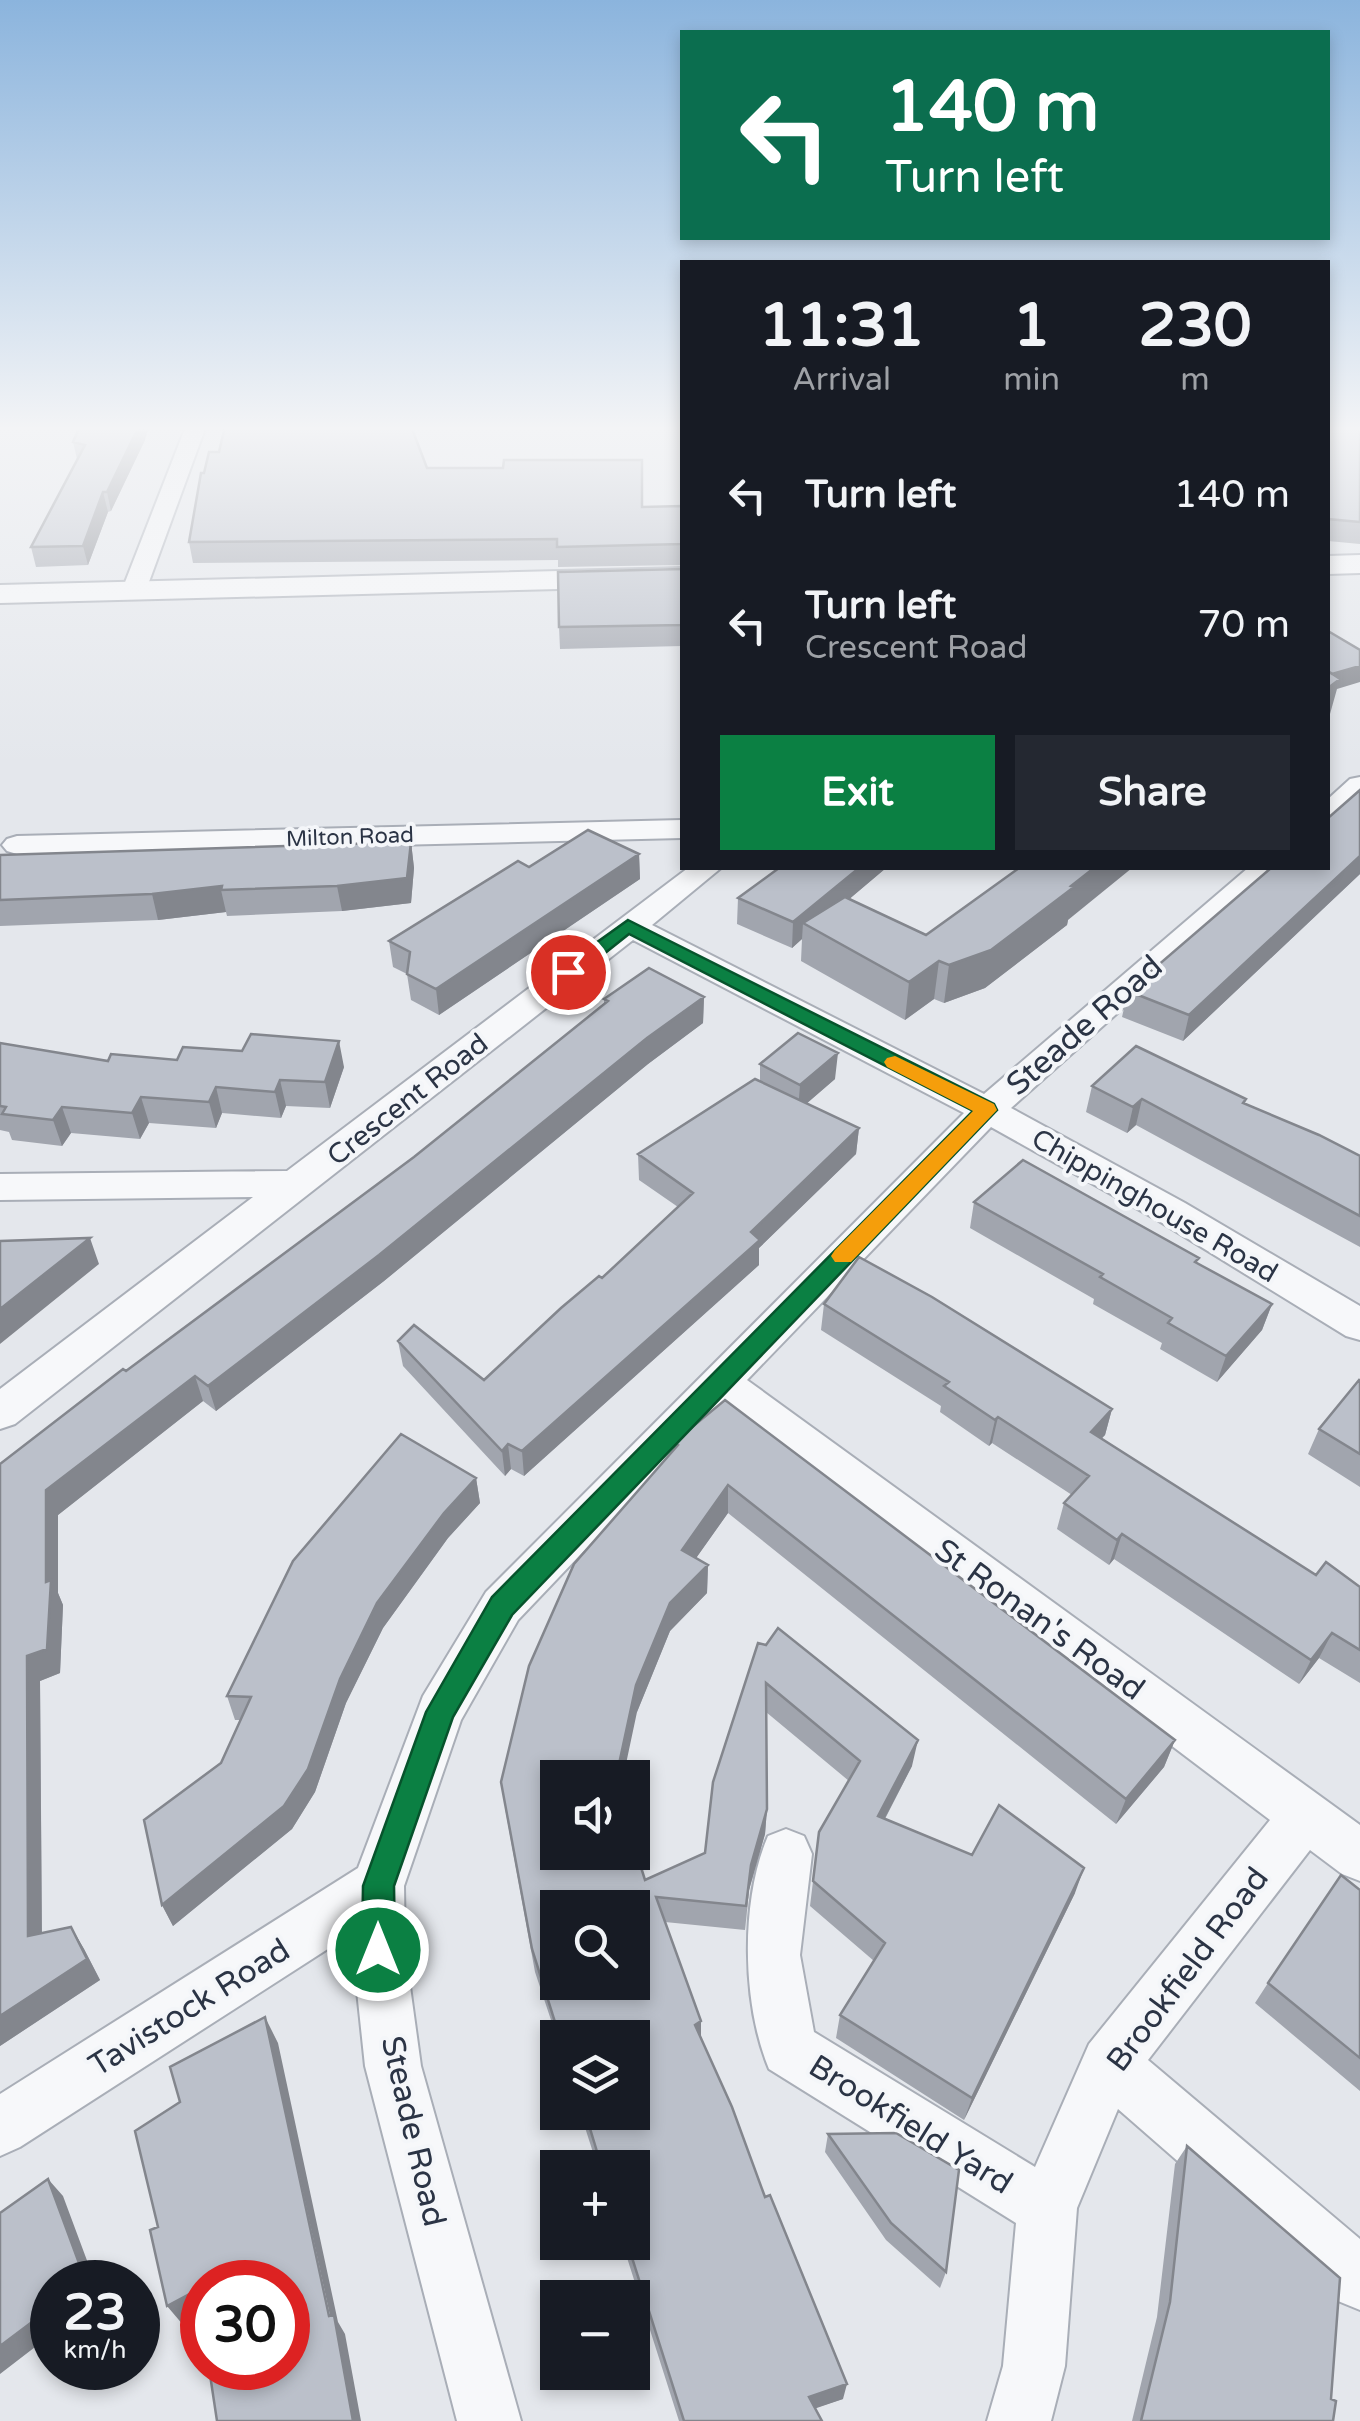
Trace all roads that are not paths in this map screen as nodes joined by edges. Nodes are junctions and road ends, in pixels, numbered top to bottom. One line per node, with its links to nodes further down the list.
1 (153, 539): 5 (street)
2 (1360, 564): 3 (street)
3 (1330, 565)
4 (680, 578): 5 (street)
5 (134, 590): 6 (street)
6 (0, 594)
7 (1360, 785): 8 (street)
8 (1330, 811)
9 (680, 829): 10 (street, Milton Road)
10 (17, 845)
11 (703, 870): 13 (street, Crescent Road)
12 (1263, 870): 14 (street, Steade Road)
13 (628, 926): 14 (street, Chippinghouse Road); 15 (street, Crescent Road)
14 (987, 1110): 17 (street, Chippinghouse Road); 18 (street, Steade Road)
15 (298, 1184): 16 (street, Crescent Road); 19 (street, Crescent Road)
16 (0, 1188)
17 (1360, 1325)
18 (720, 1382): 20 (street, St Ronan's Road); 23 (street, Steade Road)
19 (0, 1412)
20 (1306, 1814): 22 (street, St Ronan's Road); 24 (street, Brookfield Road)
21 (786, 1854): 26 (street, Brookfield Yard)
22 (1360, 1856)
23 (378, 1886): 25 (street, Tavistock Road); 28 (street, Steade Road)
24 (1109, 2064): 26 (street, Brookfield Road); 27 (street)
25 (0, 2127)
26 (1047, 2208): 29 (street, Brookfield Road)
27 (1360, 2279)
28 (489, 2421)
29 (1019, 2421)

